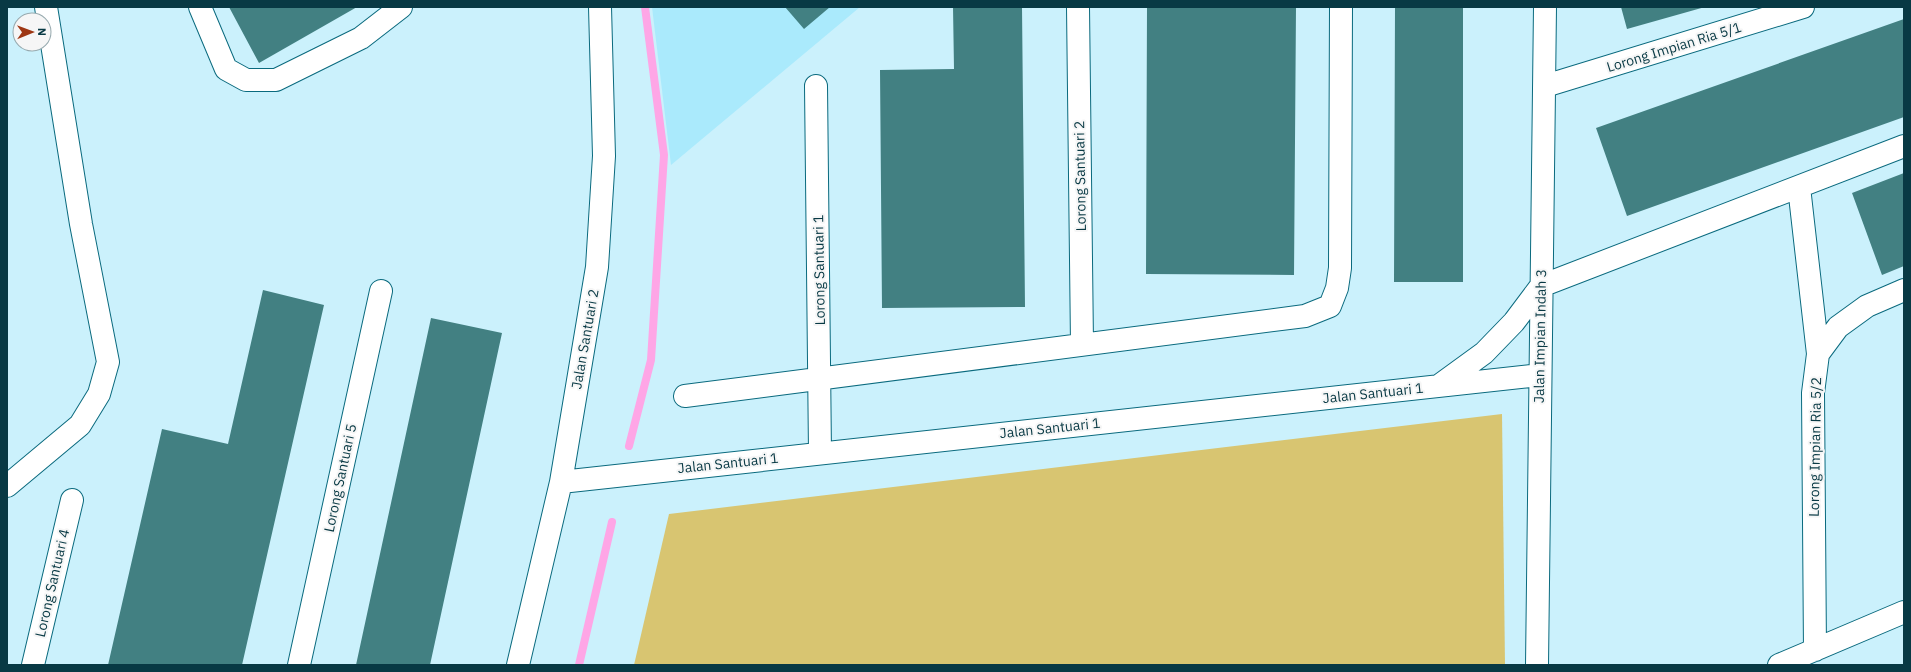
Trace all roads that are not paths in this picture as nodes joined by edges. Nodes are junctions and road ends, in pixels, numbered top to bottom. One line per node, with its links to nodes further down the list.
1 (46, 7): 24 (street)
2 (200, 7): 3 (street)
3 (401, 7)
4 (600, 7): 23 (street, Jalan Santuari 2)
5 (1078, 7): 16 (street, Lorong Santuari 2)
6 (1342, 7): 16 (street)
7 (1545, 7): 10 (street, Jalan Impian Indah 3)
8 (1803, 7): 10 (street, Lorong Impian Ria 5/1)
9 (816, 86): 19 (street, Lorong Santuari 1)
10 (1545, 86): 13 (street, Jalan Impian Indah 3)
11 (1904, 146): 12 (street)
12 (1799, 187): 13 (street); 17 (street)
13 (1540, 286): 18 (street, Jalan Impian Indah 3); 20 (street)
14 (1904, 290): 17 (street, Lorong Impian Ria 5/2)
15 (381, 291): 29 (street, Lorong Santuari 5)
16 (1082, 344): 19 (street)
17 (1818, 354): 27 (street, Lorong Impian Ria 5/2)
18 (1540, 375): 20 (street, Jalan Santuari 1); 31 (street, Jalan Impian Indah 3)
19 (820, 378): 21 (street); 22 (street, Lorong Santuari 1)
20 (1440, 386): 22 (street, Jalan Santuari 1)
21 (685, 396)
22 (820, 453): 23 (street, Jalan Santuari 1)
23 (561, 482): 30 (street, Jalan Santuari 2)
24 (7, 486)
25 (72, 500): 28 (street, Lorong Santuari 4)
26 (1904, 612): 27 (street)
27 (1815, 650): 32 (street)
28 (33, 665)
29 (299, 665)
30 (518, 665)
31 (1537, 665)
32 (1779, 665)

